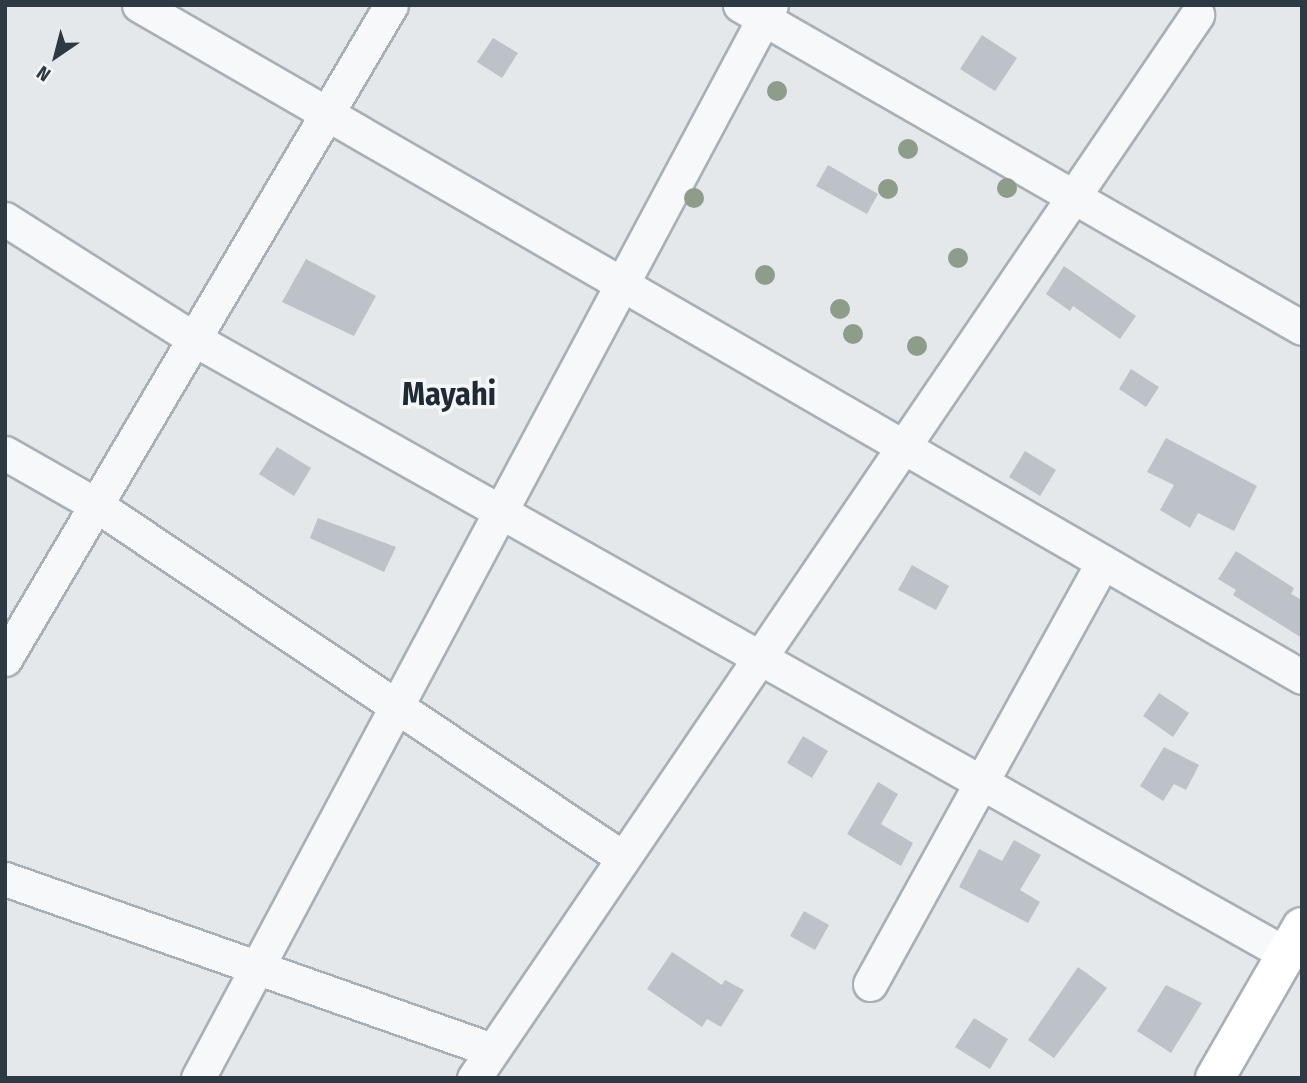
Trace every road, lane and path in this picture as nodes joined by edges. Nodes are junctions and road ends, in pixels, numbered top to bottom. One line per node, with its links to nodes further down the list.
1 (139, 5): 5 (street)
2 (391, 5): 5 (street)
3 (758, 10): 6 (street); 8 (street)
4 (1197, 15): 6 (street)
5 (327, 114): 8 (street); 10 (street)
6 (1073, 197): 9 (street); 11 (street)
7 (5, 219): 10 (street)
8 (622, 284): 11 (street); 14 (street)
9 (1302, 328)
10 (194, 339): 13 (street); 14 (street)
11 (903, 447): 15 (street); 16 (street)
12 (5, 453): 13 (street)
13 (96, 505): 17 (street); 19 (street)
14 (500, 512): 16 (street); 19 (street)
15 (1103, 562): 18 (street); 20 (street)
16 (760, 658): 20 (street); 21 (street)
17 (5, 659)
18 (1302, 677)
19 (396, 706): 21 (street); 24 (street)
20 (982, 783): 23 (street); 25 (street)
21 (623, 858): 26 (street)
22 (5, 879): 24 (street)
23 (1294, 940): 29 (street)
24 (257, 967): 26 (street); 27 (street)
25 (870, 985)
26 (492, 1050): 28 (street)
27 (198, 1078)
28 (474, 1078)
29 (1215, 1078)

